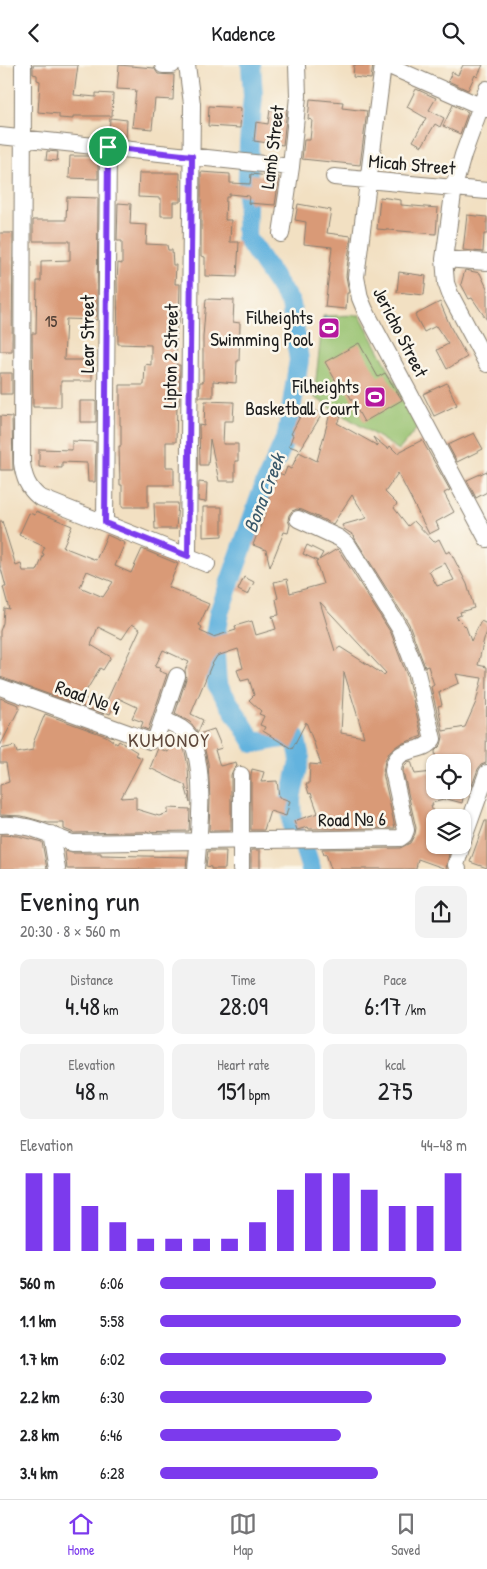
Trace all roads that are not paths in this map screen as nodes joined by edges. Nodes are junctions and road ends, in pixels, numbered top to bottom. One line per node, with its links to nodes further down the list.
1 (23, 65): 10 (street)
2 (163, 65): 3 (street)
3 (172, 65)
4 (187, 65): 12 (street, Lipton 2 Street)
5 (297, 65): 13 (street, Lamb Street)
6 (385, 65): 8 (street); 15 (street, Jericho Street)
7 (487, 89): 8 (street)
8 (484, 108): 16 (street)
9 (0, 136): 10 (street)
10 (23, 137): 11 (street); 24 (street)
11 (108, 147): 12 (street); 24 (street, Lear Street)
12 (192, 156): 13 (street); 26 (street, Lipton 2 Street)
13 (291, 167): 18 (street, Lamb Street)
14 (334, 177): 15 (street, Micah Street)
15 (368, 181): 16 (street, Micah Street); 25 (street, Jericho Street)
16 (454, 187): 17 (street, Micah Street); 19 (street)
17 (487, 191)
18 (281, 234)
19 (444, 259): 20 (street); 21 (street)
20 (487, 262)
21 (481, 342): 22 (street)
22 (487, 364)
23 (298, 519): 37 (street, Road № 6)
24 (105, 523): 26 (street)
25 (487, 539)
26 (188, 556): 27 (street)
27 (207, 564)
28 (177, 676): 30 (street)
29 (0, 687): 30 (street, Road № 4)
30 (163, 719): 36 (street)
31 (487, 773): 33 (street)
32 (241, 775): 37 (street)
33 (471, 818)
34 (0, 825): 35 (street, Road № 6)
35 (51, 834): 36 (street, Road № 6); 39 (street)
36 (198, 841): 37 (street, Road № 6); 40 (street)
37 (242, 841): 41 (street)
38 (459, 854): 42 (street)
39 (57, 869)
40 (196, 869)
41 (241, 869)
42 (458, 869)

